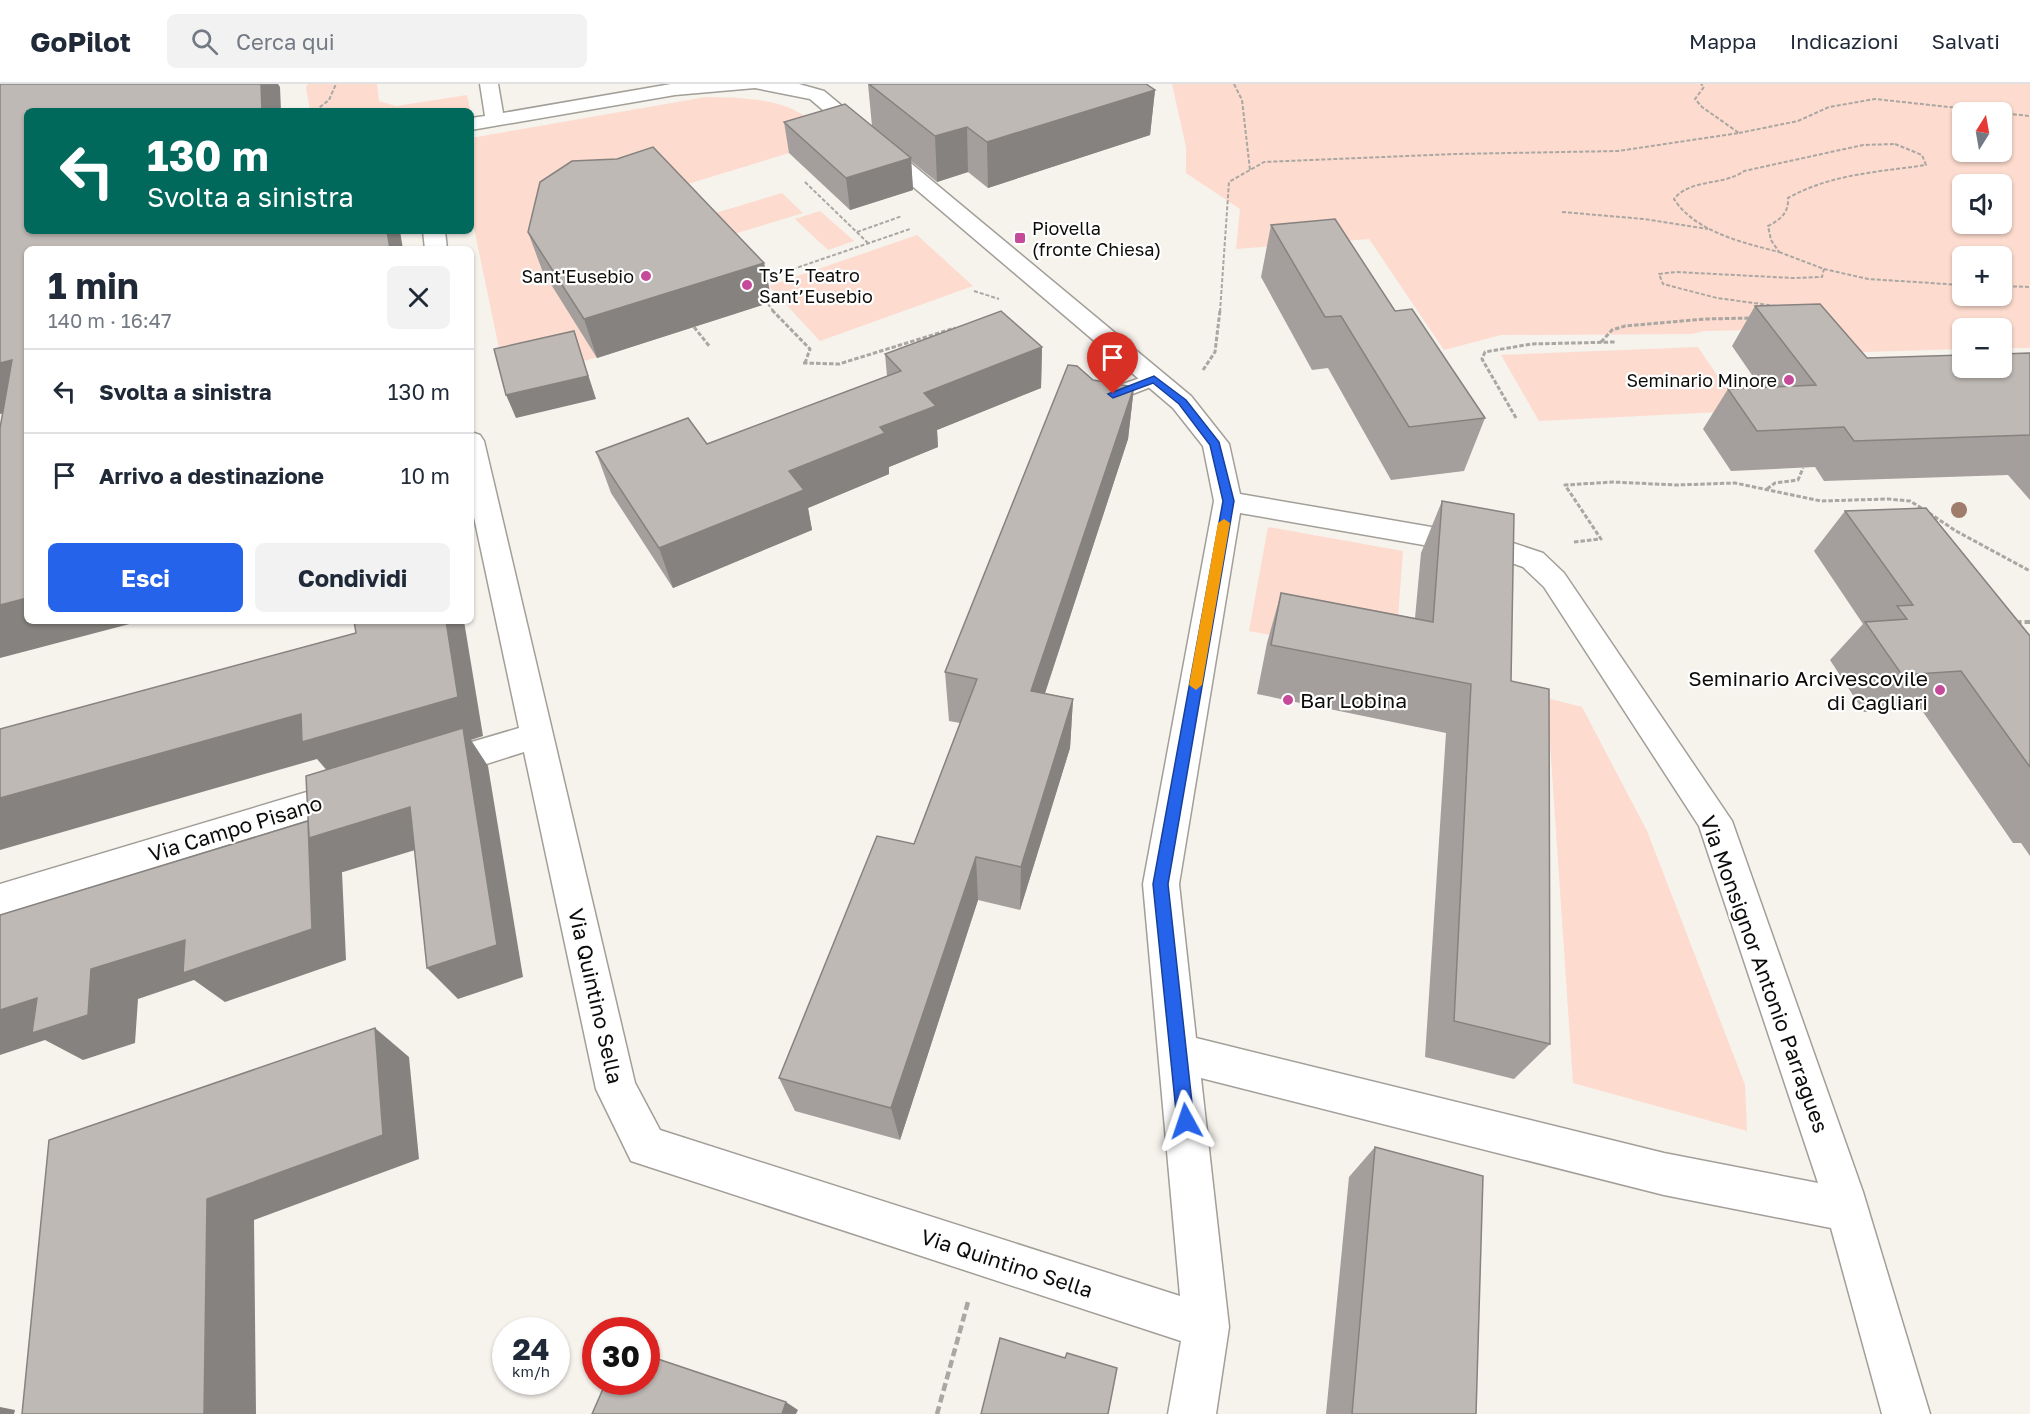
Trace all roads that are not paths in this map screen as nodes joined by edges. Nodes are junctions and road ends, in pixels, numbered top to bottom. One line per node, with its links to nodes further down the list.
1 (489, 84): 7 (street)
2 (721, 84): 3 (street); 5 (street)
3 (750, 84)
4 (760, 84): 6 (street)
5 (672, 87): 7 (street)
6 (822, 90): 9 (street)
7 (495, 120): 8 (street)
8 (474, 124)
9 (1154, 379): 10 (lane); 12 (street)
10 (1082, 406)
11 (474, 465): 13 (street, Via Quintino Sella)
12 (1228, 501): 15 (street); 16 (street, Via Monsignor Antonio Parragues)
13 (538, 735): 14 (street, Via Campo Pisano); 17 (street, Via Quintino Sella)
14 (0, 900)
15 (1179, 1053): 16 (street); 17 (street)
16 (1847, 1210): 18 (street, Via Monsignor Antonio Parragues)
17 (1206, 1327): 19 (street)
18 (1891, 1359): 20 (street, Via Monsignor Antonio Parragues); 21 (street)
19 (1192, 1414)
20 (1906, 1414)
21 (1927, 1414)

